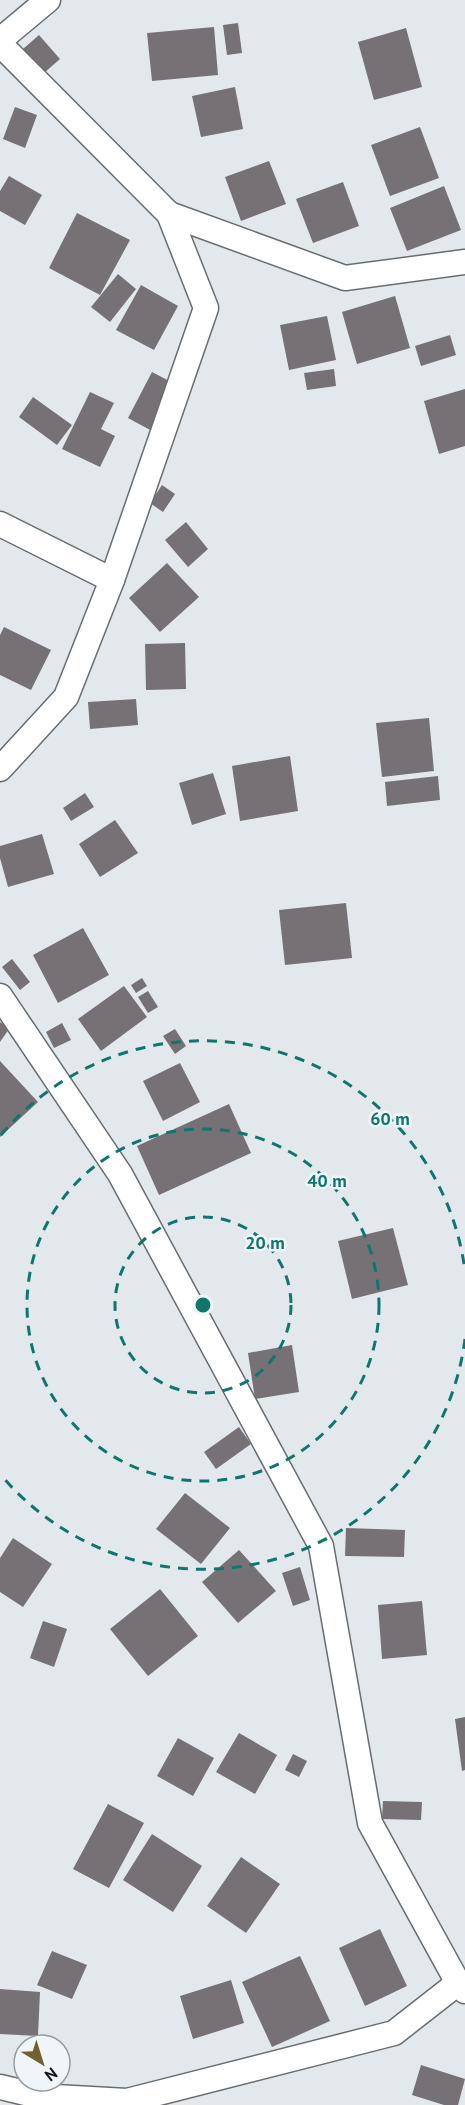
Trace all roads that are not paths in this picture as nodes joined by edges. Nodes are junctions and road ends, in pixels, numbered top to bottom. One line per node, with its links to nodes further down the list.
1 (48, 0): 2 (street)
2 (0, 42): 3 (street)
3 (169, 214): 4 (street); 6 (street)
4 (465, 262)
5 (0, 524): 6 (street)
6 (112, 580): 7 (street)
7 (0, 770)
8 (0, 996): 9 (street)
9 (461, 1987): 10 (street)
10 (0, 2087)

